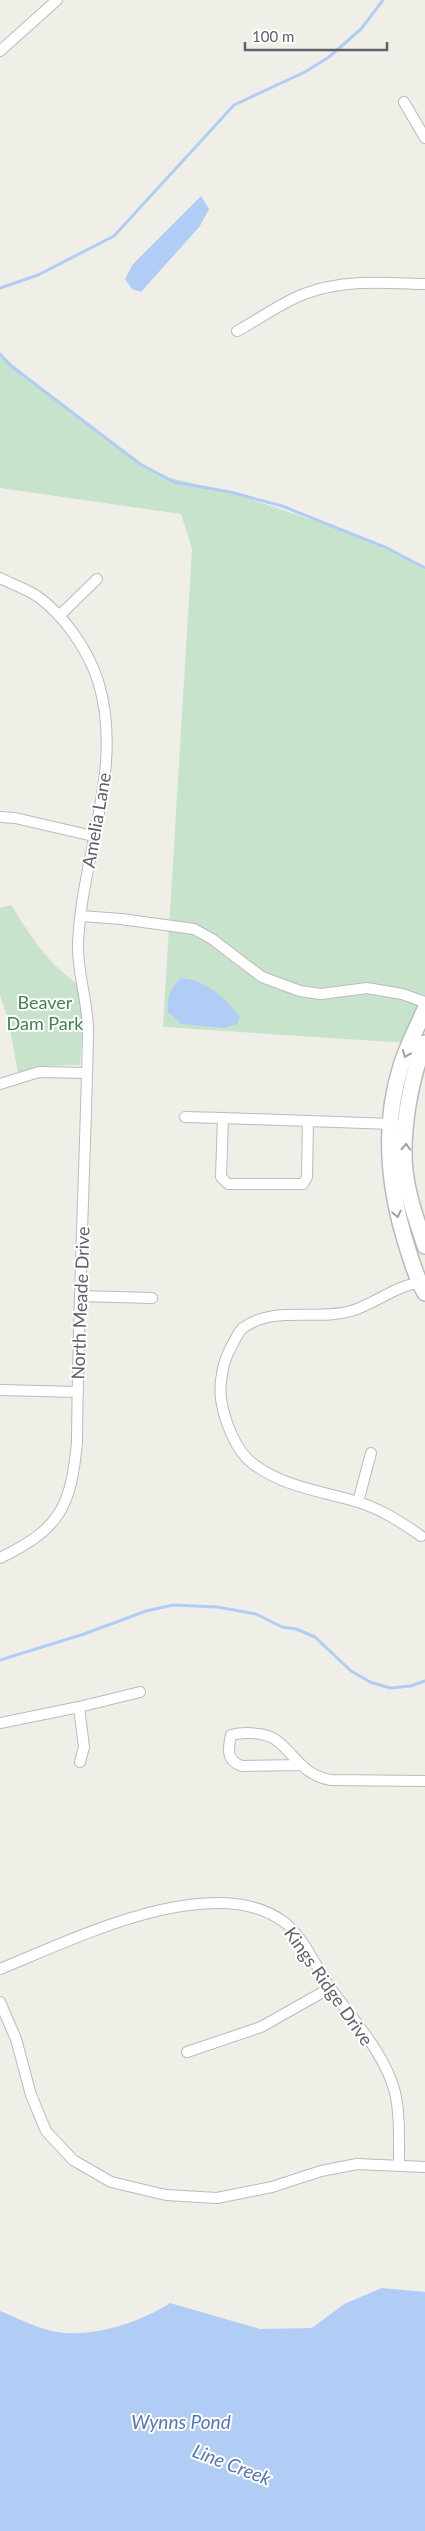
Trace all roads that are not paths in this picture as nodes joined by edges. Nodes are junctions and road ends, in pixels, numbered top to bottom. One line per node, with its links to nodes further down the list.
1 (57, 0): 2 (street)
2 (1, 48)
3 (404, 102): 4 (street)
4 (425, 138)
5 (425, 284): 6 (street)
6 (237, 331)
7 (0, 578): 9 (street, Amelia Lane)
8 (98, 579): 9 (street)
9 (59, 616): 11 (street, Amelia Lane)
10 (0, 817): 11 (street)
11 (93, 836): 12 (street, Amelia Lane)
12 (82, 916): 13 (street); 15 (street, Amelia Lane)
13 (425, 1002)
14 (425, 1009): 22 (street, one-way to 22)
15 (87, 1014): 17 (street, North Meade Drive)
16 (425, 1043): 23 (street)
17 (86, 1073): 18 (street); 26 (street, North Meade Drive)
18 (0, 1084)
19 (185, 1117): 20 (street)
20 (223, 1118): 21 (street); 21 (street)
21 (308, 1121): 22 (street)
22 (391, 1124): 23 (street); 25 (street, one-way to 25)
23 (407, 1126): 24 (street, one-way to 23)
24 (425, 1246)
25 (423, 1283): 31 (street)
26 (80, 1296): 27 (street); 29 (street, North Meade Drive)
27 (152, 1298)
28 (0, 1390): 29 (street)
29 (78, 1392): 33 (street, North Meade Drive)
30 (370, 1453): 31 (street)
31 (358, 1502): 32 (street)
32 (421, 1536)
33 (0, 1558)
34 (140, 1692): 35 (street)
35 (79, 1707): 36 (street); 37 (street)
36 (0, 1723)
37 (80, 1762)
38 (300, 1765): 38 (street); 39 (street)
39 (425, 1781)
40 (0, 1969): 41 (street, Kings Ridge Drive)
41 (330, 1988): 43 (street); 44 (street, Kings Ridge Drive)
42 (0, 2002): 44 (street)
43 (187, 2052)
44 (399, 2164): 45 (street)
45 (425, 2167)

